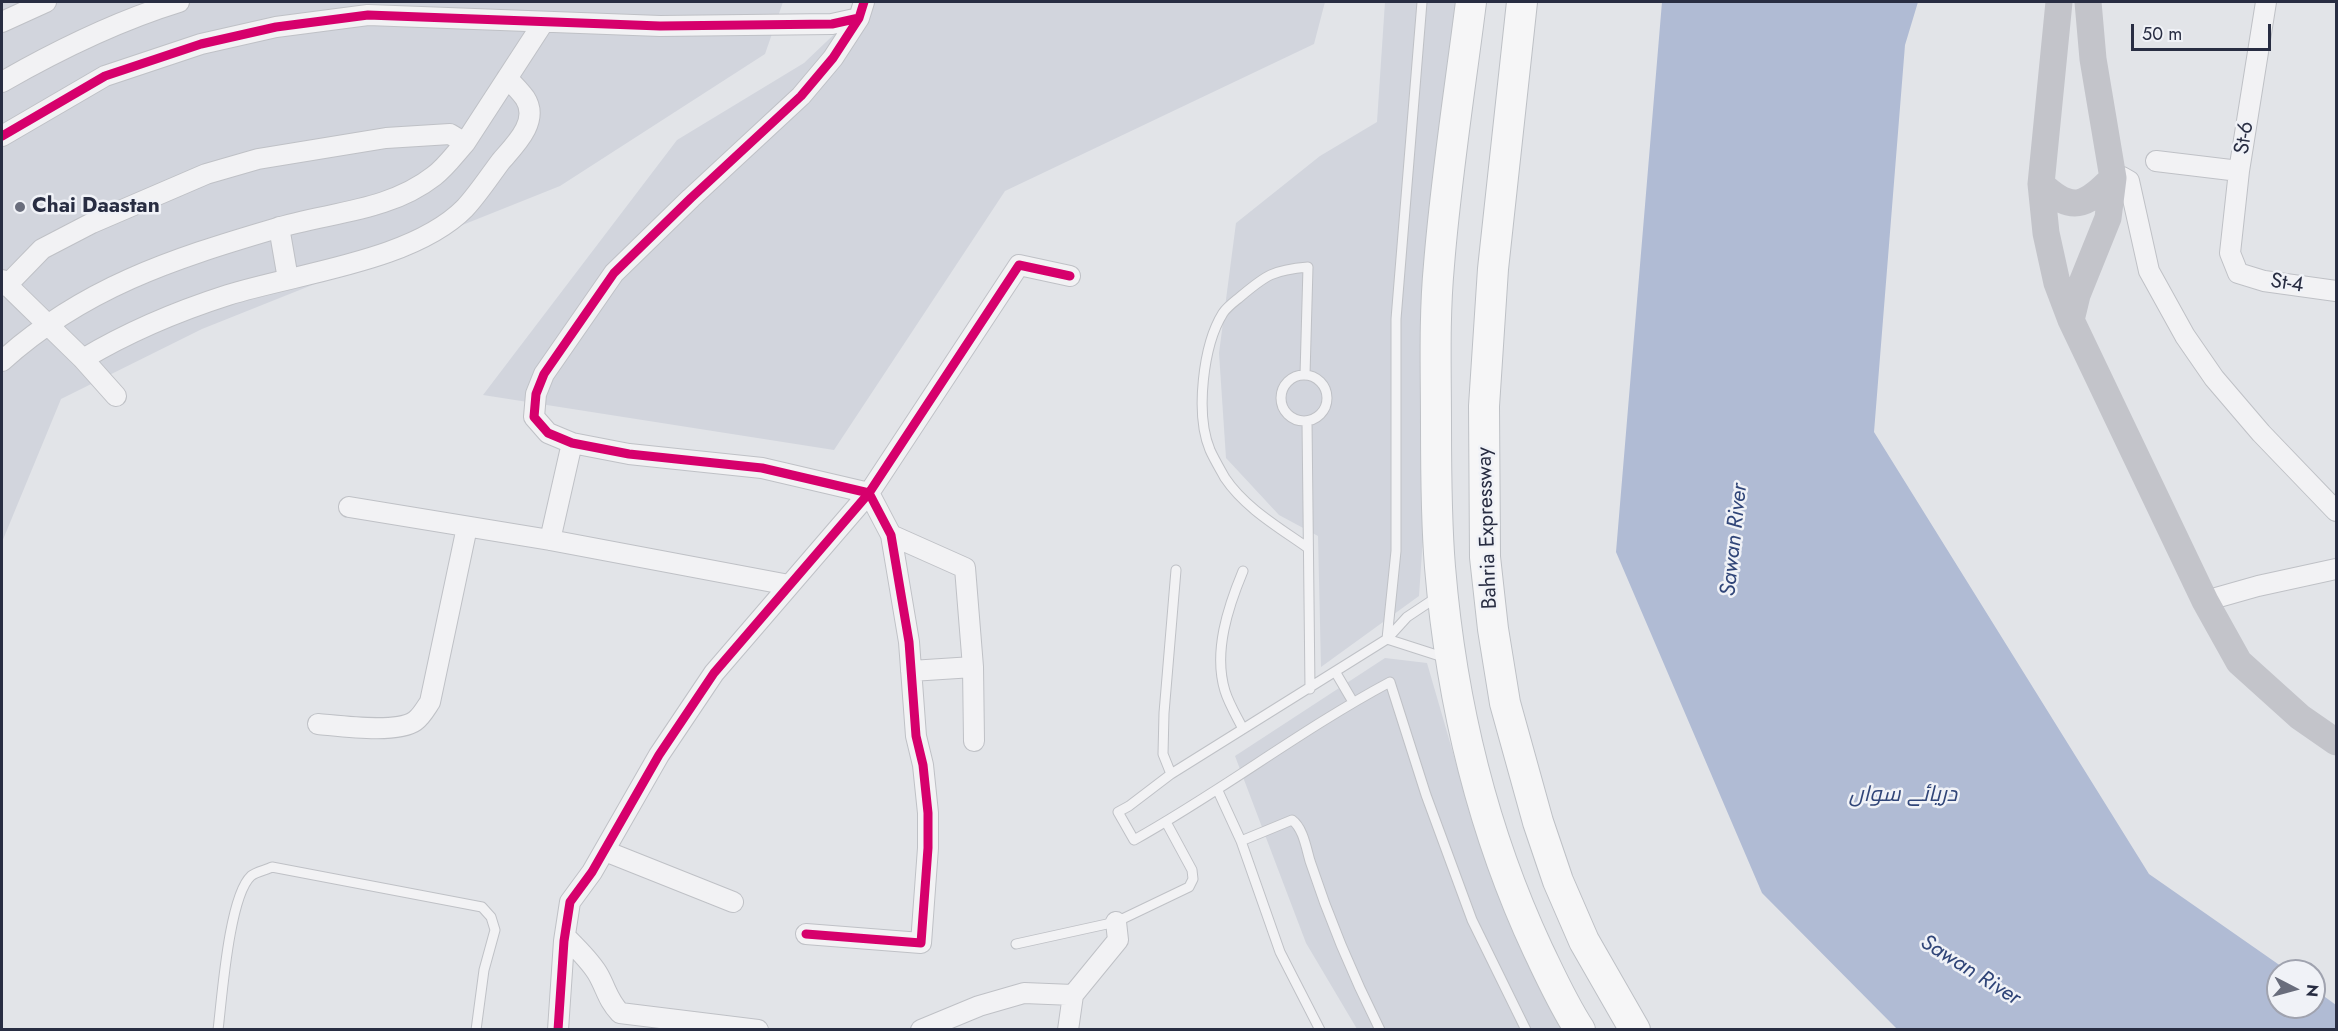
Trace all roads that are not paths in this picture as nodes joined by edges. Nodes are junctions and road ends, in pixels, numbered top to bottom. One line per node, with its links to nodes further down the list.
1 (46, 2): 11 (street)
2 (179, 2): 14 (street)
3 (1422, 2): 48 (lane)
4 (1471, 2): 46 (main road)
5 (1522, 2): 81 (main road, Bahria Expressway)
6 (2059, 2): 20 (main road)
7 (2088, 2): 19 (main road)
8 (2266, 2): 18 (street, St-6)
9 (368, 8): 12 (street); 15 (street)
10 (862, 10): 12 (street); 34 (street)
11 (2, 22)
12 (543, 22): 13 (street)
13 (507, 78): 16 (street); 24 (street)
14 (2, 82)
15 (2, 136)
16 (465, 143): 21 (street); 25 (street)
17 (2156, 161): 18 (street)
18 (2239, 171): 22 (street, St-6)
19 (2113, 178): 20 (main road); 27 (main road); 37 (street)
20 (2041, 184): 27 (main road)
21 (279, 227): 24 (street); 28 (street)
22 (2238, 273): 26 (street, St-4)
23 (1070, 276): 35 (street)
24 (288, 279): 29 (street)
25 (4, 283): 28 (street)
26 (2337, 291)
27 (2071, 320): 47 (main road)
28 (47, 324): 29 (street); 30 (street)
29 (83, 359): 32 (street)
30 (2, 362)
31 (1305, 375): 33 (lane); 33 (lane); 41 (lane)
32 (116, 396)
33 (1307, 421): 41 (lane)
34 (572, 443): 35 (street); 40 (street)
35 (869, 493): 39 (street); 45 (street)
36 (348, 507): 38 (street)
37 (2337, 511)
38 (467, 527): 40 (street); 55 (street)
39 (891, 535): 50 (street); 51 (street)
40 (550, 540): 45 (street)
41 (1308, 548): 53 (lane)
42 (2337, 569): 47 (street)
43 (1176, 570): 59 (lane)
44 (1243, 571): 56 (lane)
45 (789, 585): 63 (street)
46 (1443, 593): 48 (lane); 49 (main road)
47 (2205, 601): 58 (main road)
48 (1387, 639): 49 (lane); 52 (lane)
49 (1451, 659): 80 (main road)
50 (973, 667): 51 (street); 57 (street)
51 (911, 671): 66 (street)
52 (1336, 673): 53 (lane); 54 (lane)
53 (1310, 689): 56 (lane)
54 (1353, 702): 60 (lane); 79 (lane)
55 (318, 724)
56 (1243, 729): 59 (lane)
57 (974, 741)
58 (2337, 742)
59 (1171, 774): 61 (lane)
60 (1218, 790): 61 (lane); 62 (lane)
61 (1166, 822): 65 (lane)
62 (1241, 841): 77 (lane); 78 (lane)
63 (605, 850): 64 (street); 67 (street)
64 (733, 902)
65 (1116, 922): 68 (lane); 69 (street)
66 (806, 934)
67 (565, 936): 70 (street); 73 (street)
68 (1016, 944)
69 (1073, 995): 75 (street); 76 (street)
70 (642, 1023): 74 (street)
71 (218, 1029): 72 (lane)
72 (476, 1029)
73 (558, 1029)
74 (758, 1029)
75 (921, 1029)
76 (1068, 1029)
77 (1320, 1029)
78 (1380, 1029)
79 (1526, 1029)
80 (1580, 1029)
81 (1635, 1029)

